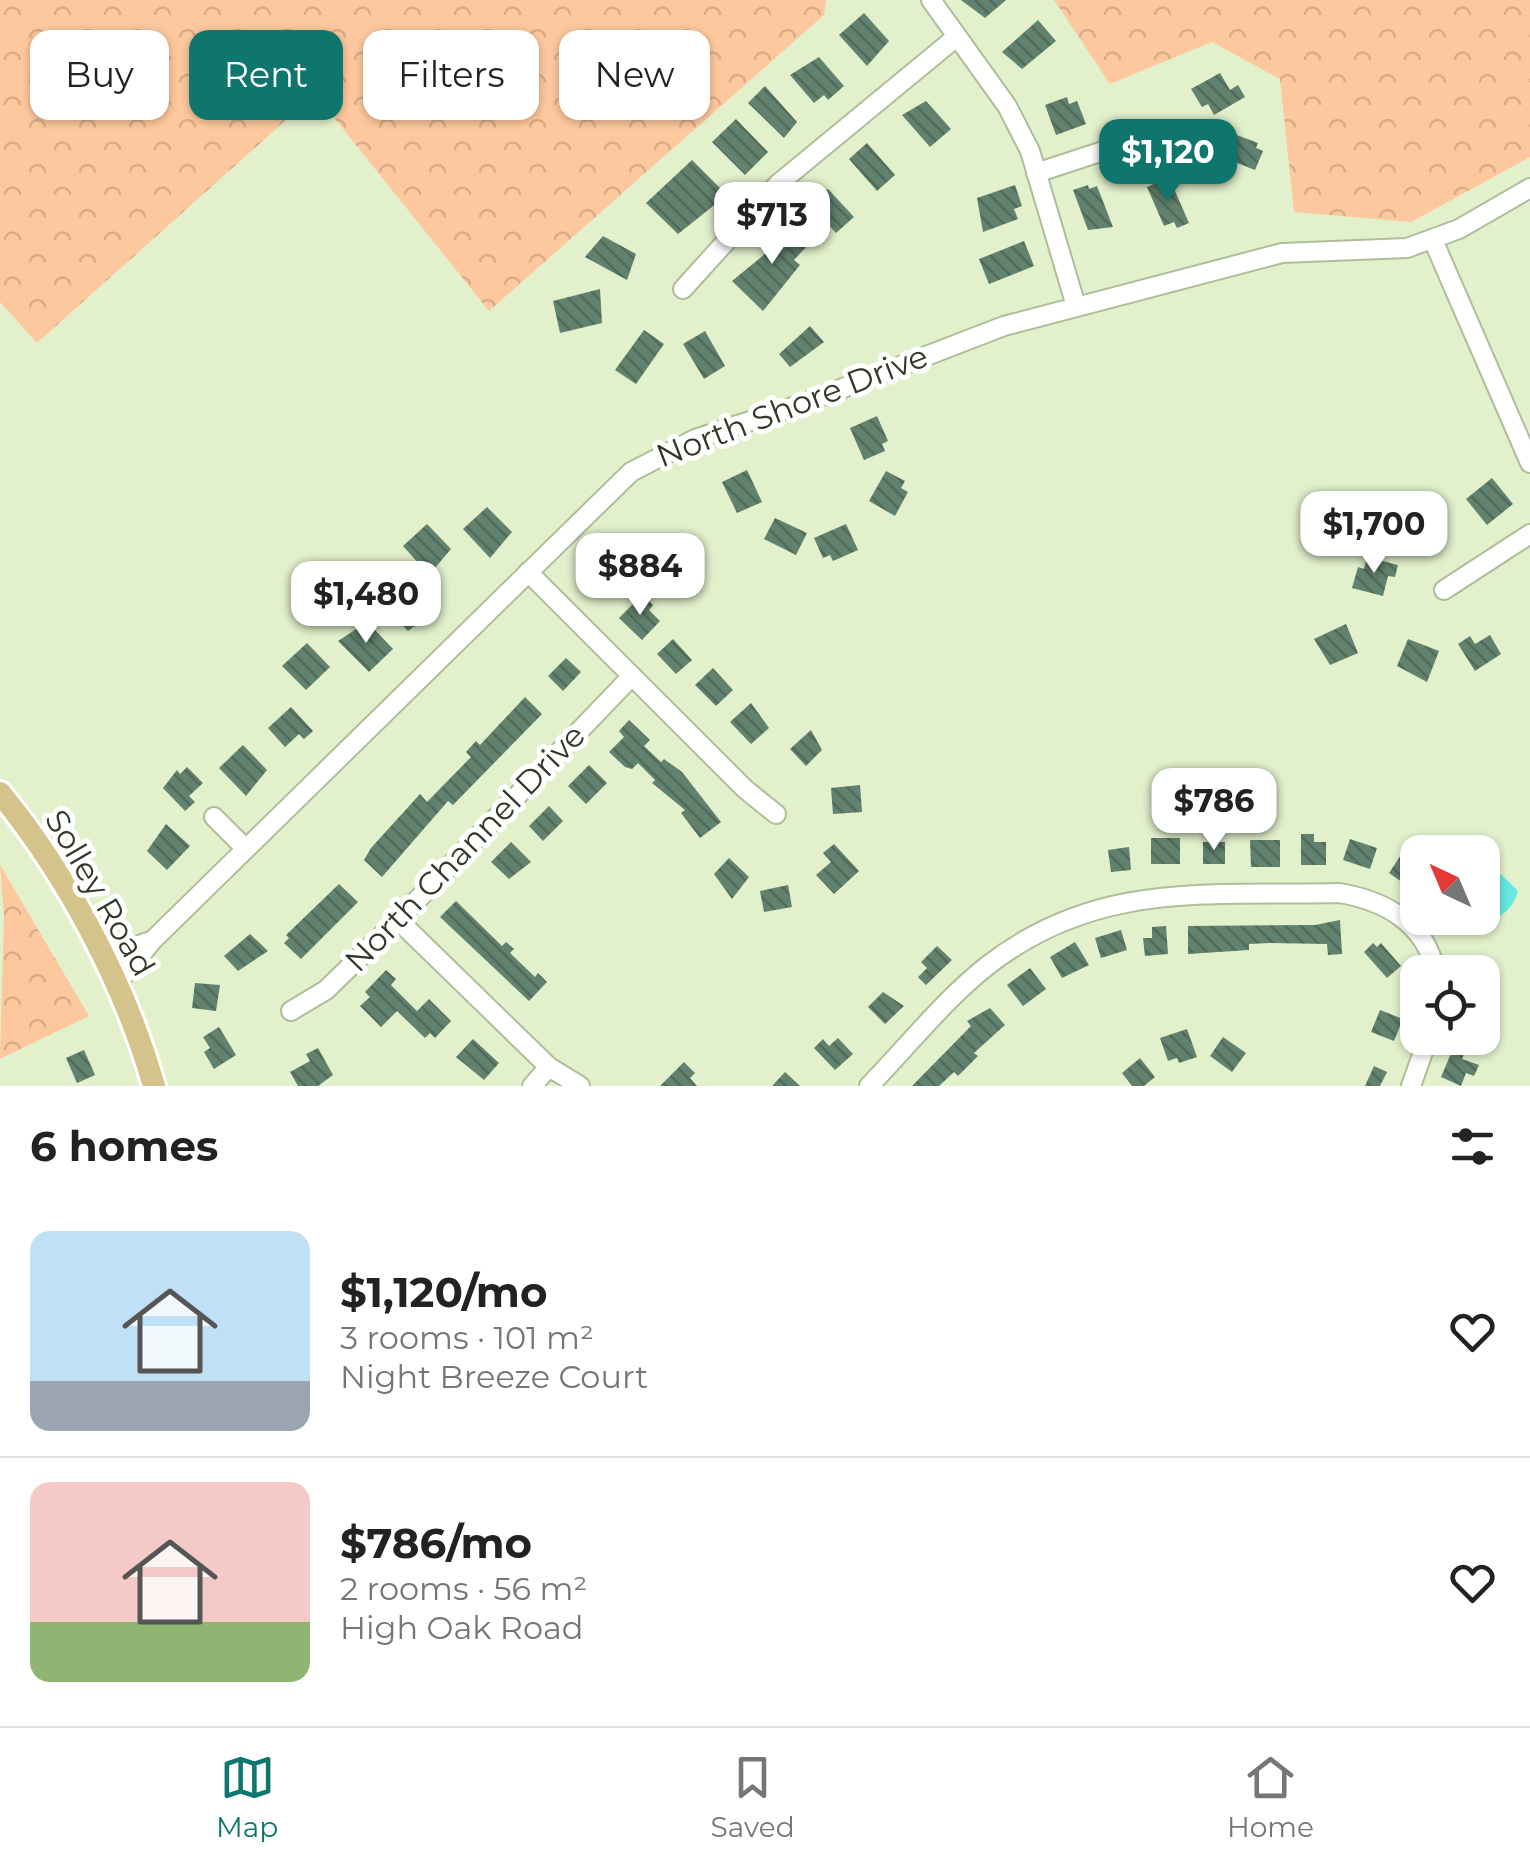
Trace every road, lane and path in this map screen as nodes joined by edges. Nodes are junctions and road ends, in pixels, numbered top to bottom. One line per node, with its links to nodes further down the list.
1 (931, 0): 2 (street)
2 (954, 38): 4 (street); 7 (street)
3 (1156, 134): 4 (street)
4 (1036, 172): 8 (street)
5 (1530, 188): 6 (street, North Shore Drive)
6 (1433, 240): 8 (street, North Shore Drive); 9 (street)
7 (683, 289)
8 (1076, 306): 11 (street, North Shore Drive)
9 (1530, 463)
10 (1530, 534): 12 (street)
11 (528, 572): 13 (street); 17 (street, North Shore Drive)
12 (1444, 590)
13 (632, 676): 15 (street); 18 (street, North Channel Drive)
14 (0, 793): 19 (main road, Solley Road)
15 (776, 814)
16 (214, 817): 17 (street)
17 (245, 848): 20 (street, North Shore Drive)
18 (398, 920): 23 (street, North Channel Drive); 25 (street)
19 (88, 930): 20 (street); 22 (main road, Solley Road)
20 (153, 940): 22 (street, North Shore Drive)
21 (1430, 955): 29 (street)
22 (118, 981): 26 (main road, Solley Road)
23 (291, 1011)
24 (1422, 1055): 30 (street)
25 (550, 1067): 27 (street); 28 (street)
26 (154, 1086)
27 (532, 1086)
28 (580, 1086)
29 (869, 1086)
30 (1412, 1086)

